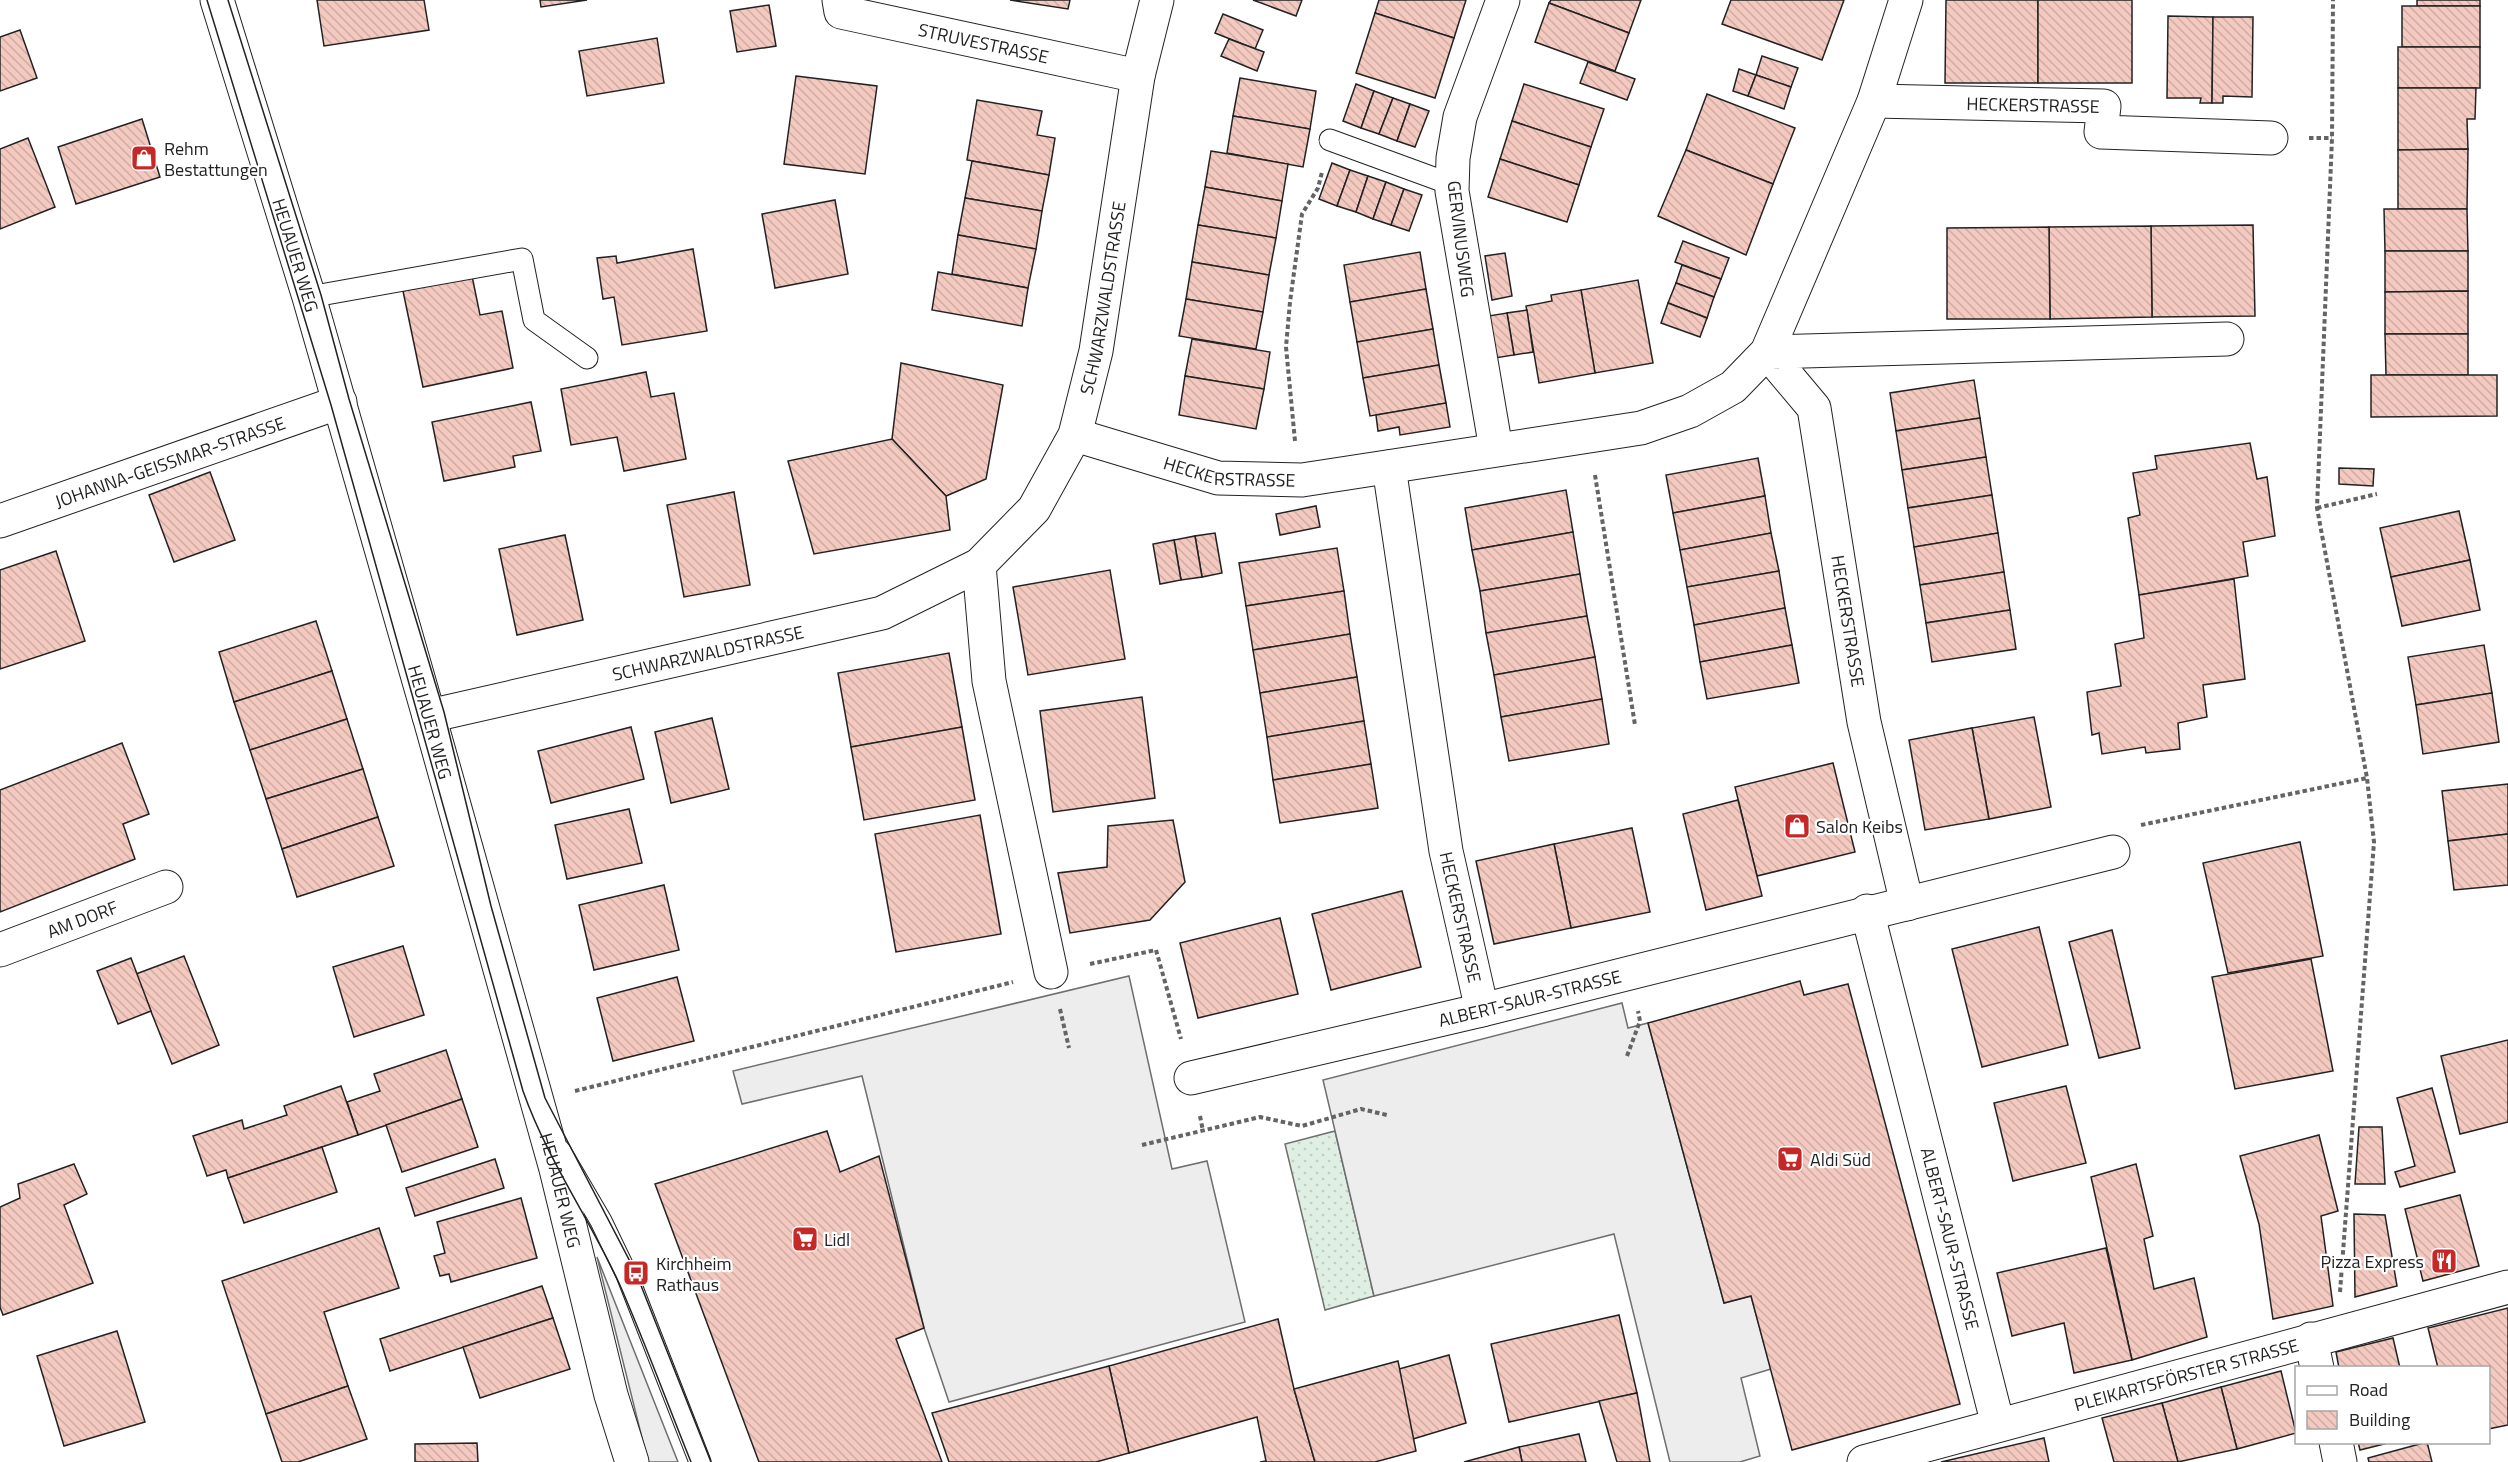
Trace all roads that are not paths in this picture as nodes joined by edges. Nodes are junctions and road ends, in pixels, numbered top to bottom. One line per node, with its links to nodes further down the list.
1 (218, 0): 11 (street, HEUAUER WEG)
2 (839, 0): 6 (street, STRUVESTRASSE)
3 (1157, 0): 6 (street, SCHWARZWALDSTRASSE)
4 (1503, 0): 10 (street, GERVINUSWEG)
5 (1906, 0): 7 (street, HECKERSTRASSE)
6 (1138, 76): 16 (street, SCHWARZWALDSTRASSE)
7 (1874, 101): 8 (street, HECKERSTRASSE); 13 (street, HECKERSTRASSE)
8 (2271, 138)
9 (1330, 140): 10 (lane)
10 (1452, 185): 17 (street, GERVINUSWEG)
11 (309, 297): 14 (lane); 15 (street, HEUAUER WEG)
12 (2227, 339): 13 (street)
13 (1767, 352): 17 (street, HECKERSTRASSE); 24 (street, HECKERSTRASSE)
14 (587, 358)
15 (340, 402): 19 (street, JOHANNA-GEISSMAR-STRASSE); 21 (street, HEUAUER WEG)
16 (1075, 435): 18 (street, HECKERSTRASSE); 20 (street, SCHWARZWALDSTRASSE)
17 (1496, 448): 18 (street, HECKERSTRASSE)
18 (1389, 467): 28 (street, HECKERSTRASSE)
19 (0, 521)
20 (979, 565): 21 (street, SCHWARZWALDSTRASSE); 27 (street)
21 (429, 716): 30 (street, HEUAUER WEG)
22 (2113, 852): 24 (street, ALBERT-SAUR-STRASSE)
23 (166, 887): 26 (street, AM DORF)
24 (1907, 904): 25 (street, ALBERT-SAUR-STRASSE)
25 (1867, 912): 28 (street, ALBERT-SAUR-STRASSE); 33 (street, ALBERT-SAUR-STRASSE)
26 (0, 950)
27 (1051, 972)
28 (1482, 1010): 29 (street, ALBERT-SAUR-STRASSE)
29 (1191, 1078)
30 (540, 1111): 35 (street, HEUAUER WEG); 36 (lane)
31 (2508, 1287): 32 (street, PLEIKARTSFÖRSTER STRASSE)
32 (2314, 1353): 33 (street, PLEIKARTSFÖRSTER STRASSE)
33 (1998, 1425): 37 (street, PLEIKARTSFÖRSTER STRASSE)
34 (2336, 1444): 38 (street)
35 (628, 1458)
36 (700, 1462)
37 (1864, 1462)
38 (2340, 1462)

